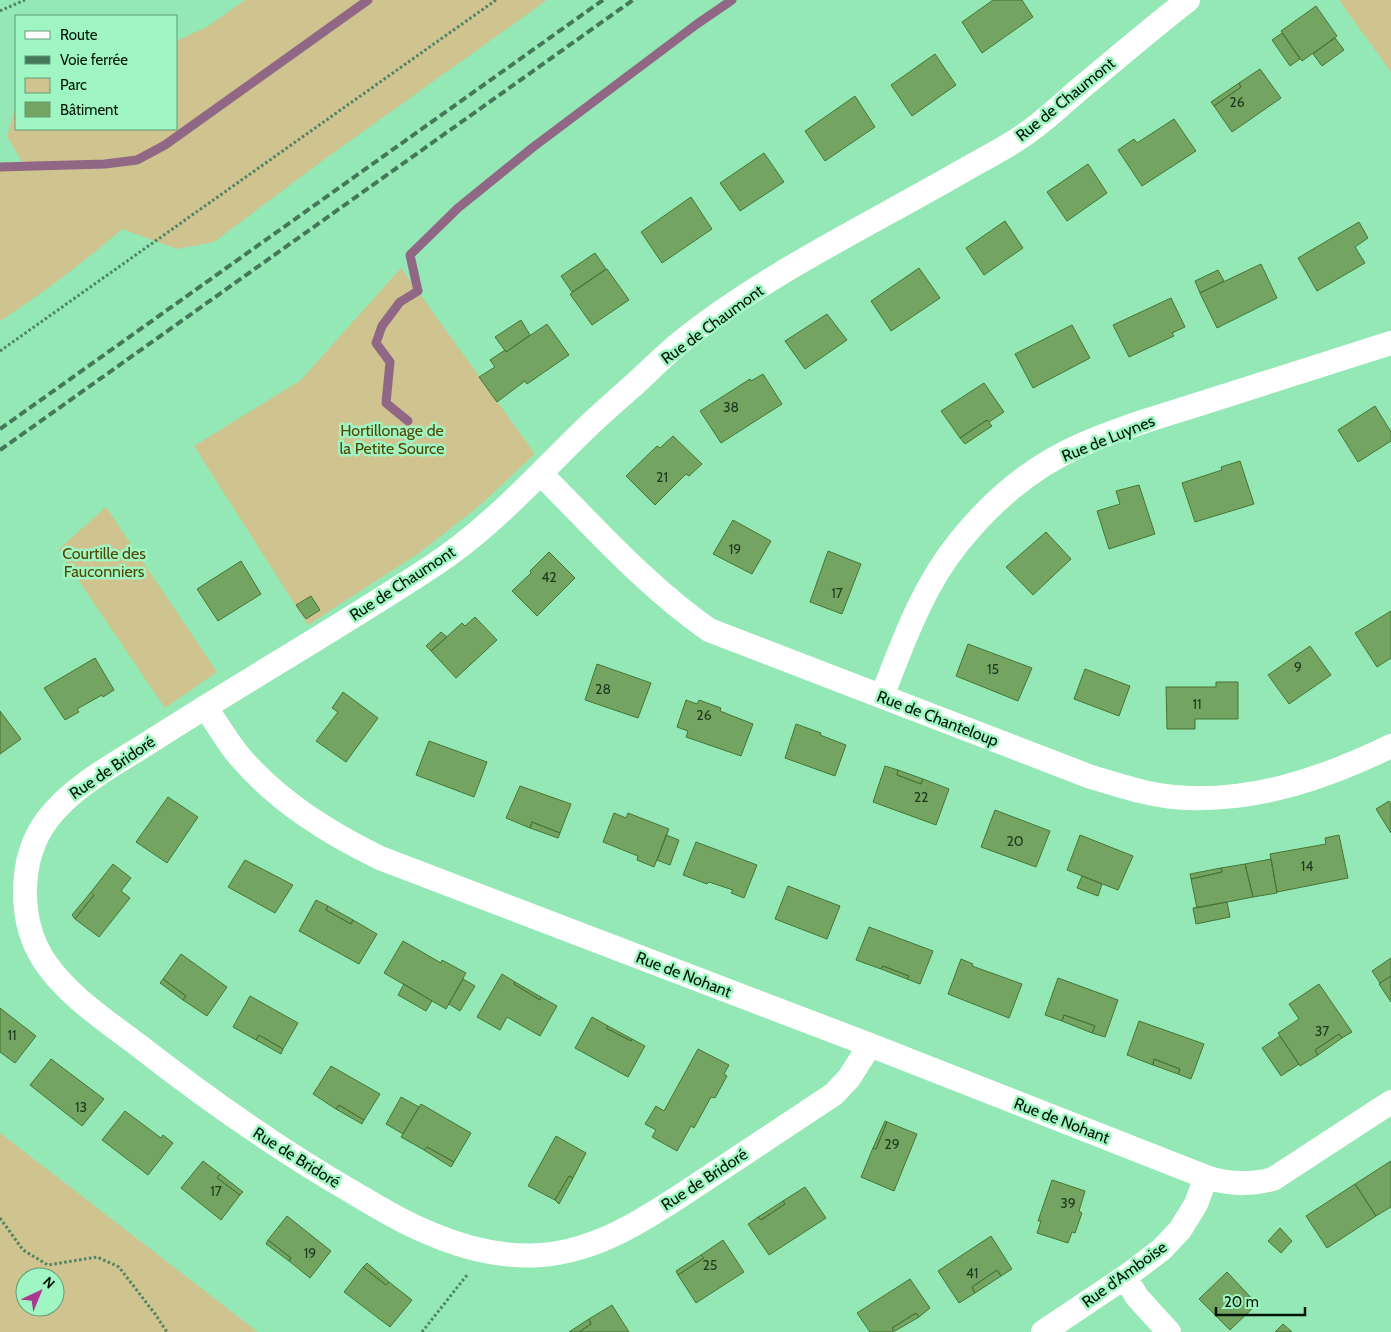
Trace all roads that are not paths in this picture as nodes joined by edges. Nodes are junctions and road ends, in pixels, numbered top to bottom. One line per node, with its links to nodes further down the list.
1 (1188, 0): 3 (street, Rue de Chaumont)
2 (1391, 344): 4 (street, Rue de Luynes)
3 (541, 474): 4 (street, Rue de Chanteloup); 5 (street, Rue de Chaumont)
4 (882, 696): 6 (street, Rue de Chanteloup)
5 (205, 707): 7 (street, Rue de Nohant); 7 (street, Rue de Bridoré)
6 (1391, 746)
7 (870, 1045): 9 (street, Rue de Nohant)
8 (1391, 1102): 9 (street)
9 (1206, 1177): 10 (street, Rue d'Amboise)
10 (1125, 1277): 11 (street, Rue d'Amboise); 12 (street)
11 (1042, 1332)
12 (1169, 1332)

